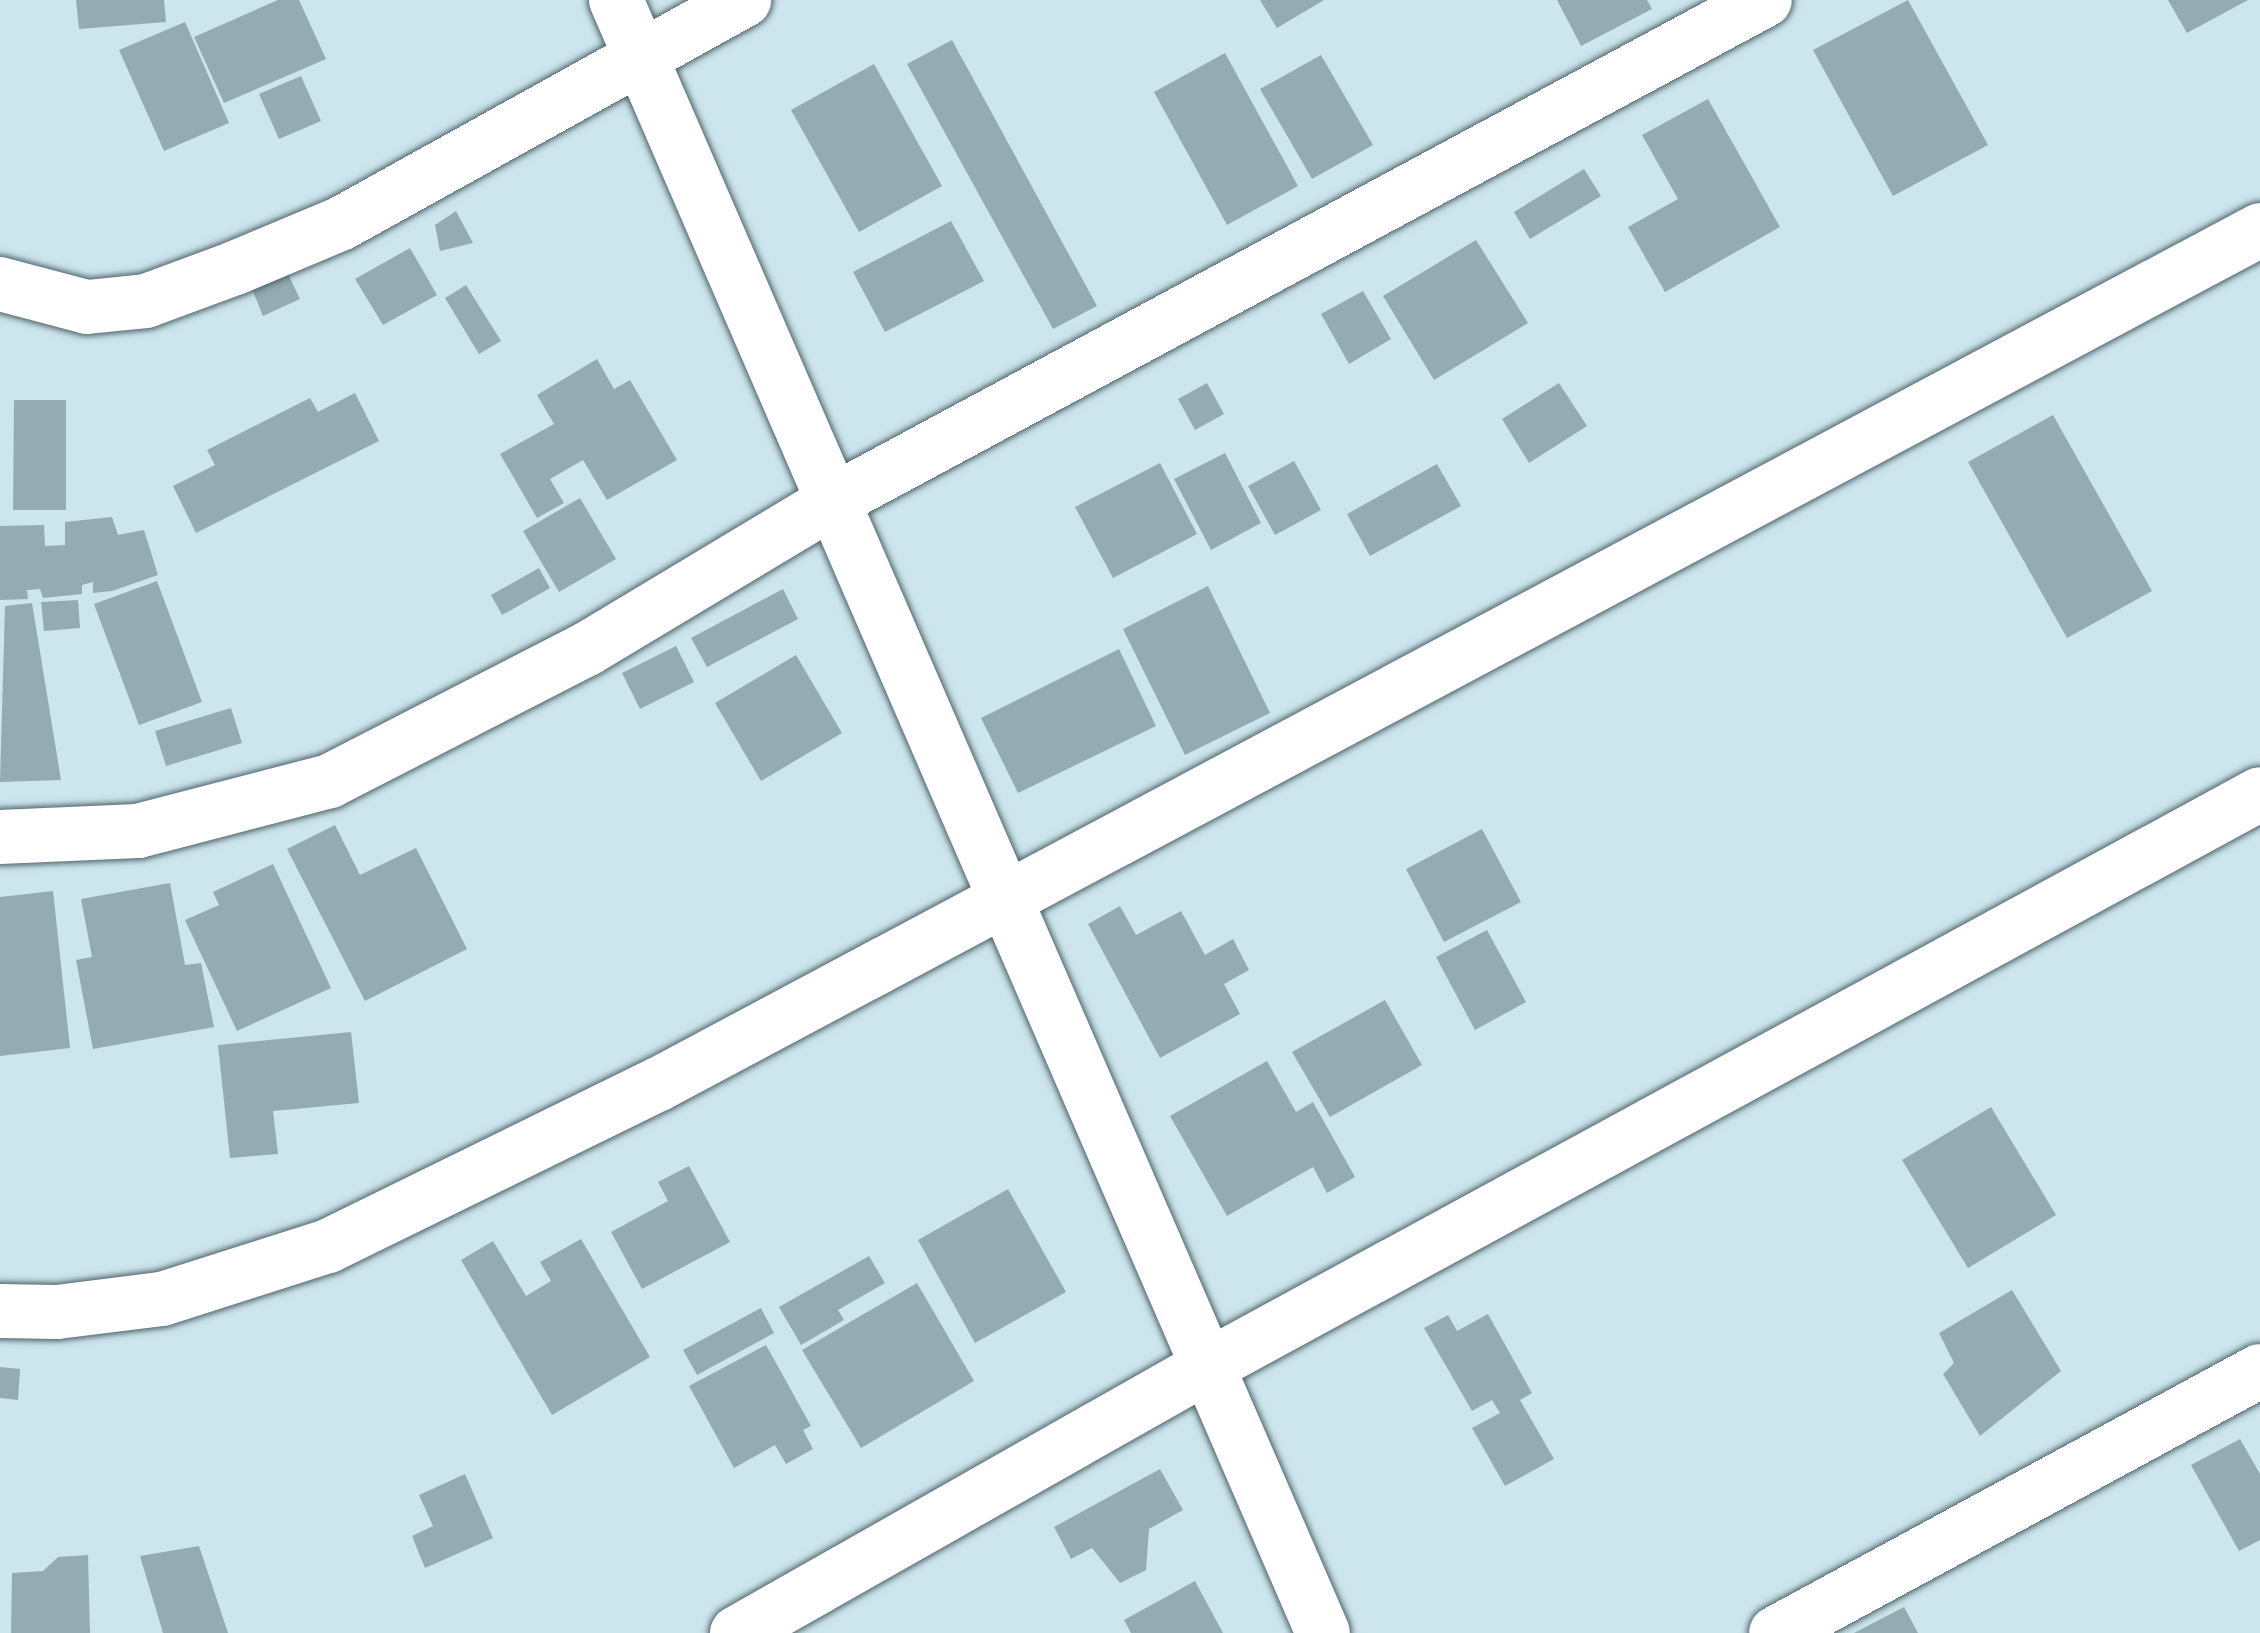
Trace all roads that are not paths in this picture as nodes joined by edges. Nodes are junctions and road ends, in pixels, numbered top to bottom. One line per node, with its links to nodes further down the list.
1 (616, 0): 4 (street)
2 (744, 0): 4 (street)
3 (1765, 0): 7 (street)
4 (640, 56): 6 (street); 7 (street)
5 (2260, 230): 10 (street)
6 (0, 284)
7 (833, 501): 9 (street); 10 (street)
8 (2260, 794): 12 (street)
9 (0, 837)
10 (1006, 901): 11 (street); 12 (street)
11 (0, 1312)
12 (1208, 1366): 14 (street); 15 (street)
13 (2260, 1372): 16 (street)
14 (737, 1633)
15 (1323, 1633)
16 (1776, 1633)

